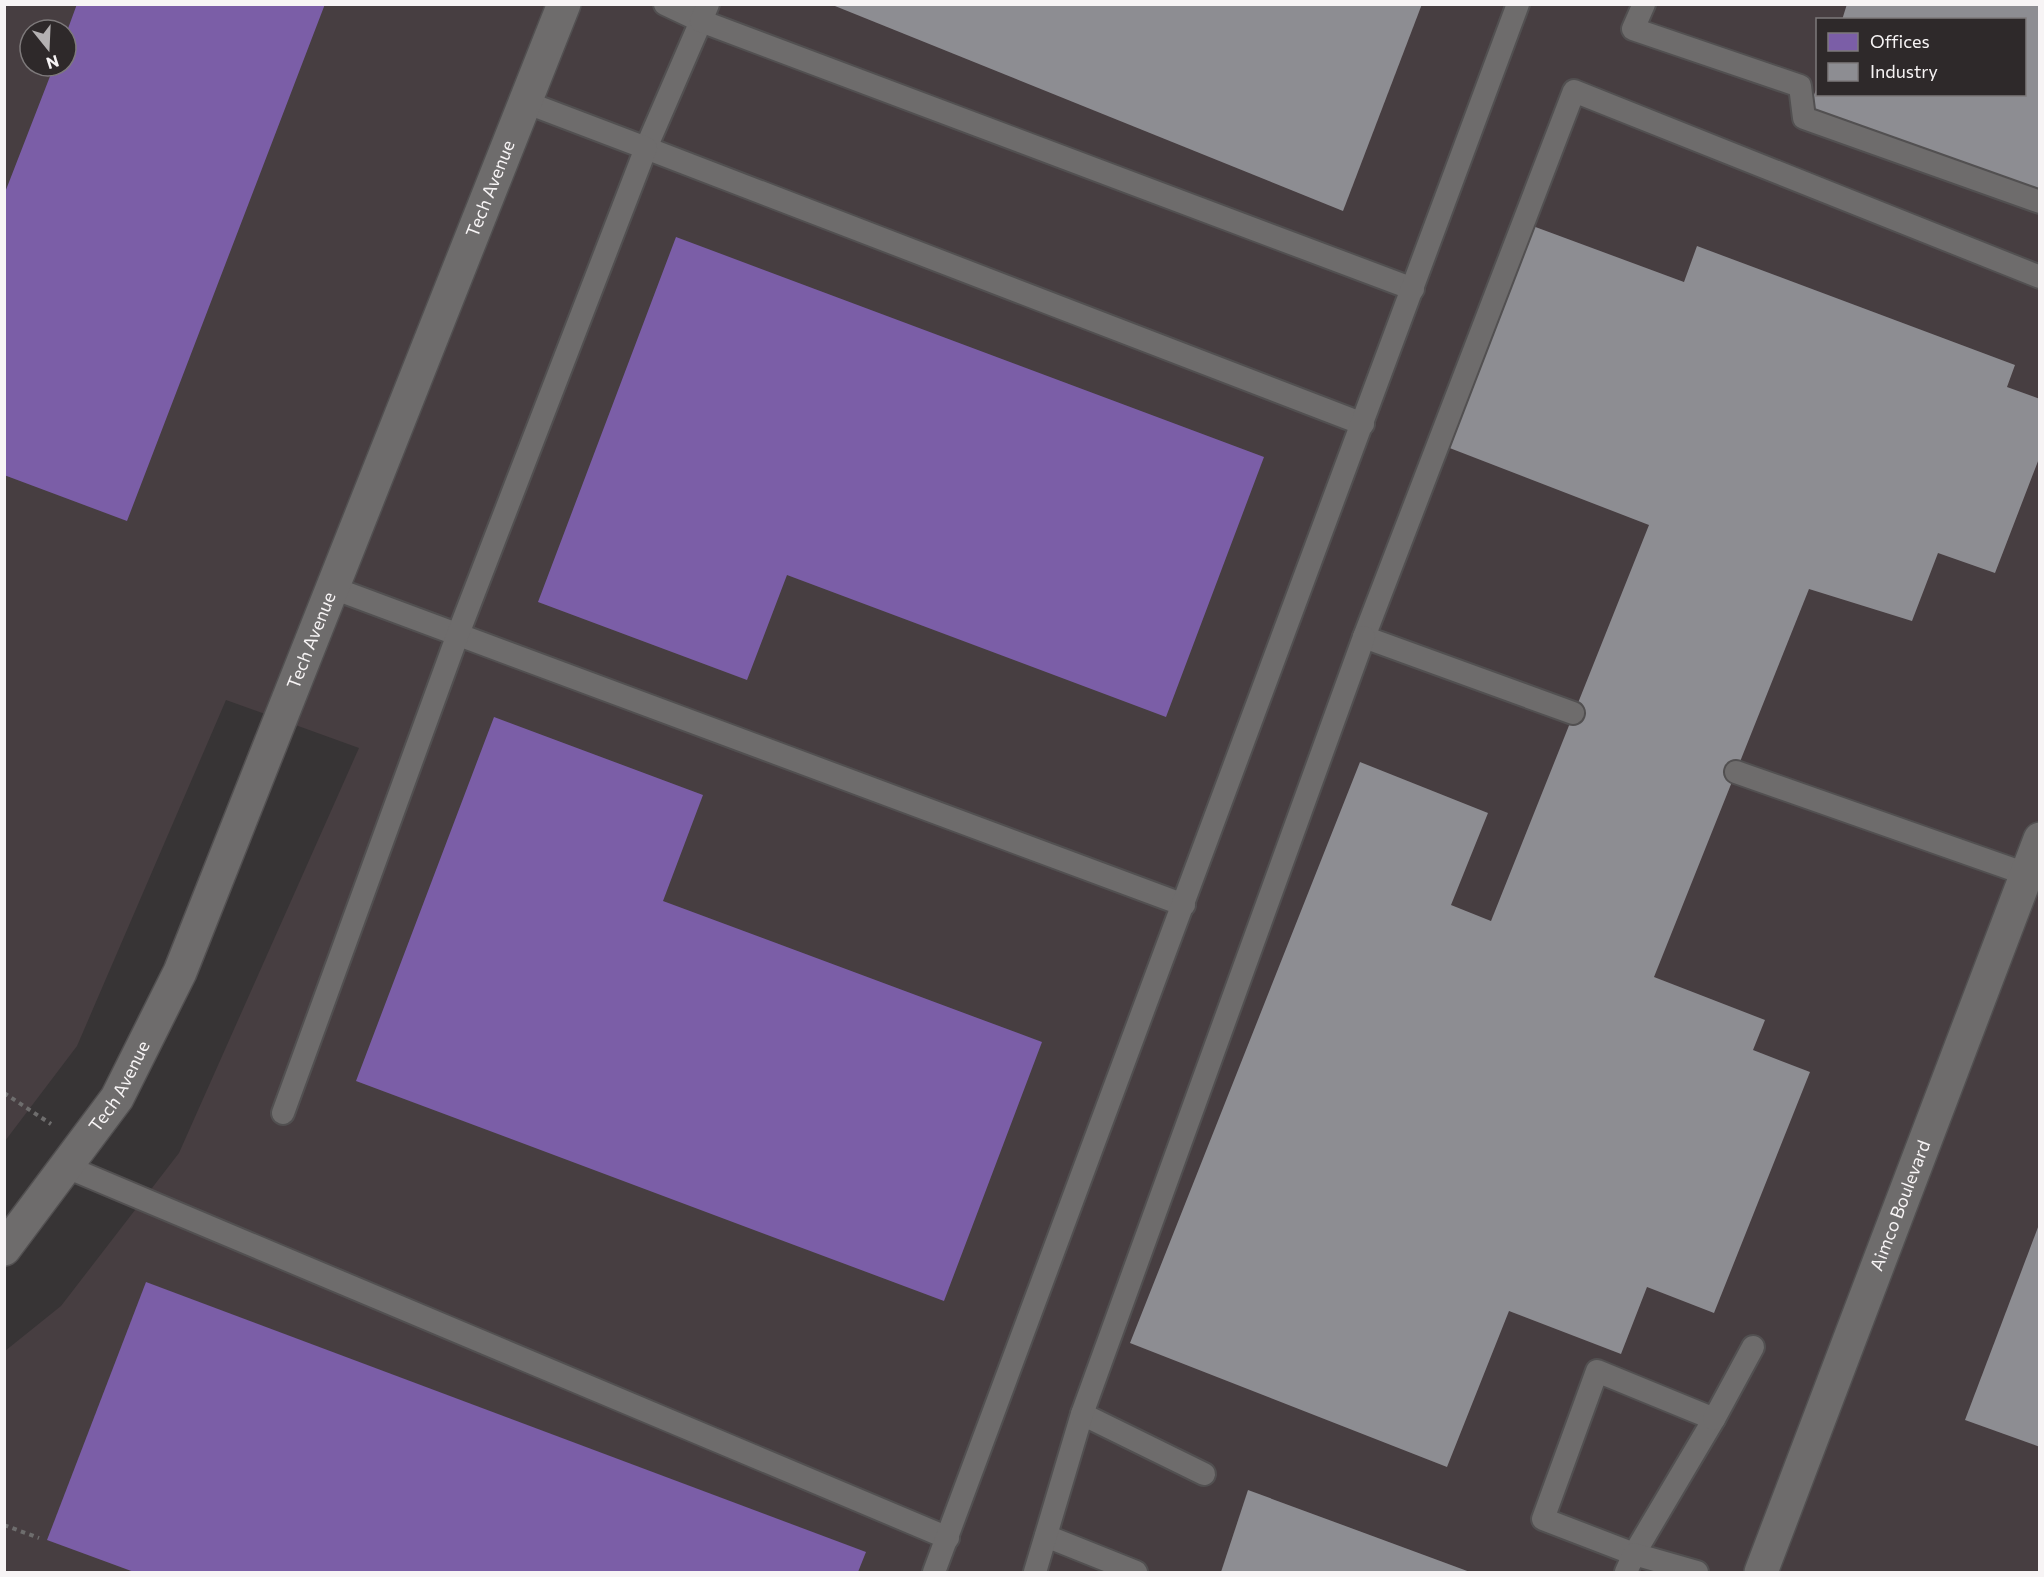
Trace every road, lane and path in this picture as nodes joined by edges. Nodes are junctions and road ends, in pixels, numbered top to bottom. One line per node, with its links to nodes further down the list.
1 (564, 4): 6 (street, Tech Avenue)
2 (665, 4): 5 (lane)
3 (1518, 4): 10 (lane)
4 (1644, 4): 8 (lane)
5 (704, 13): 7 (lane); 10 (lane)
6 (525, 102): 7 (lane); 12 (street, Tech Avenue)
7 (646, 148): 11 (lane); 13 (lane)
8 (2040, 202)
9 (2040, 277): 14 (lane)
10 (1413, 289): 11 (lane)
11 (1363, 424): 19 (lane)
12 (333, 588): 13 (lane); 22 (street, Tech Avenue)
13 (458, 634): 19 (lane); 21 (lane)
14 (1364, 638): 15 (lane); 25 (lane)
15 (1574, 713)
16 (1736, 772): 18 (lane)
17 (2040, 839): 18 (street, Aimco Boulevard)
18 (2026, 874): 37 (street, Aimco Boulevard)
19 (1184, 905): 31 (lane)
20 (4, 1093): 22 (path)
21 (284, 1113)
22 (74, 1156): 23 (street, Tech Avenue); 31 (lane)
23 (4, 1249)
24 (1753, 1347): 26 (lane)
25 (1082, 1414): 27 (lane); 29 (lane)
26 (1714, 1419): 32 (lane); 32 (lane)
27 (1204, 1474)
28 (4, 1525): 30 (path)
29 (1046, 1536): 34 (lane); 35 (lane)
30 (39, 1538)
31 (948, 1538): 33 (lane)
32 (1630, 1563): 36 (lane)
33 (934, 1572)
34 (1035, 1572)
35 (1136, 1572)
36 (1697, 1572)
37 (1761, 1572)

